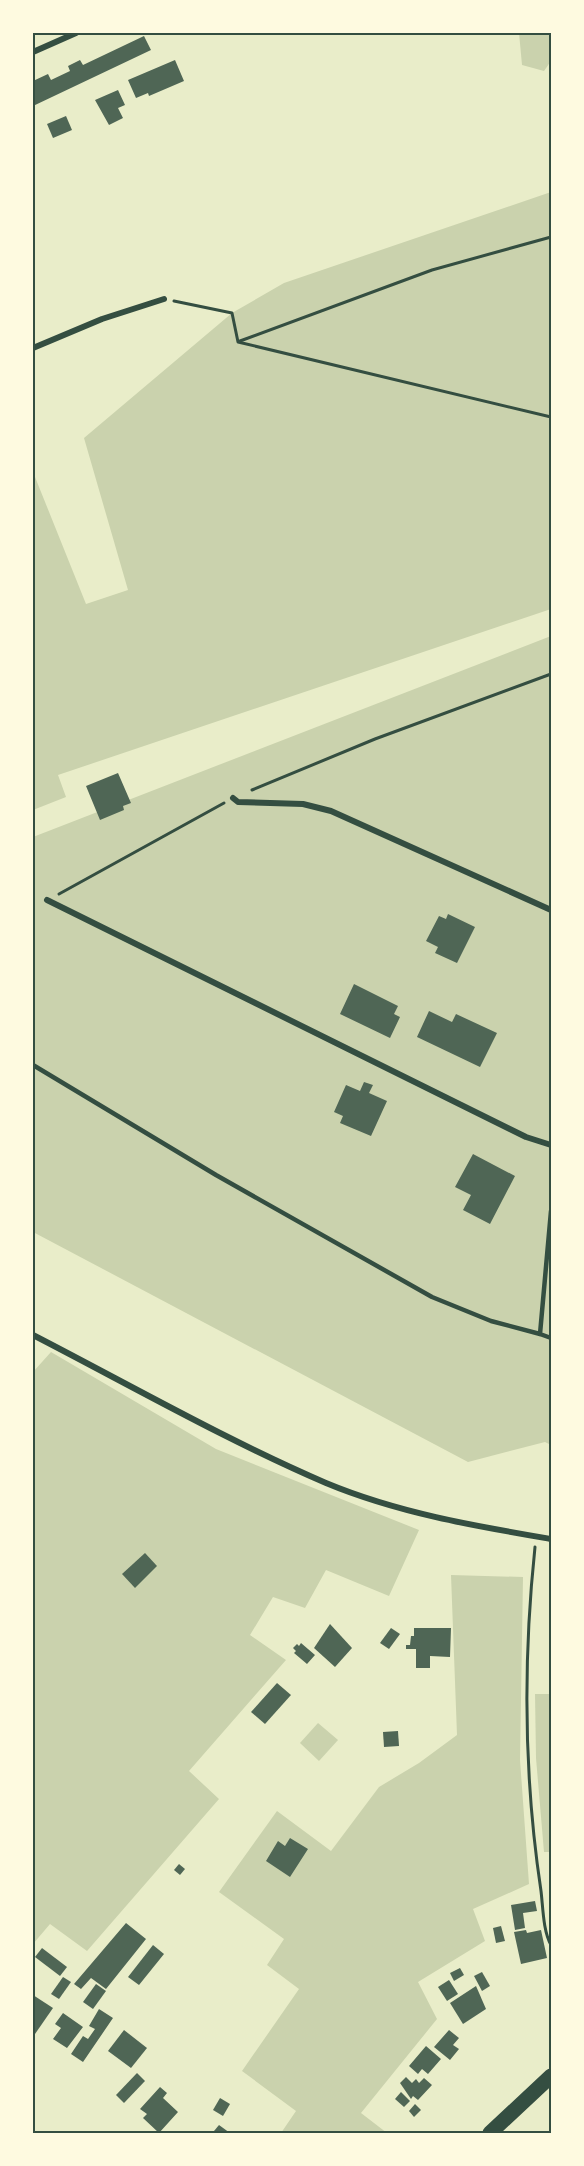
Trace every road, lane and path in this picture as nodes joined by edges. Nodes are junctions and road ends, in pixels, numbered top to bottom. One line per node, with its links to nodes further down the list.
1 (76, 33): 2 (street)
2 (33, 52)
3 (551, 237): 5 (path)
4 (164, 299): 5 (path); 6 (street)
5 (238, 342): 7 (path)
6 (33, 348)
7 (551, 417)
8 (551, 674): 9 (path)
9 (233, 798): 10 (path); 11 (street)
10 (47, 900): 13 (street)
11 (551, 910)
12 (33, 1065): 15 (lane)
13 (551, 1145)
14 (551, 1211): 15 (lane)
15 (540, 1334): 17 (lane)
16 (33, 1335): 18 (street)
17 (551, 1338)
18 (536, 1537): 19 (street); 20 (path)
19 (551, 1539)
20 (551, 1945)
21 (551, 2076): 22 (main road)
22 (490, 2133)

